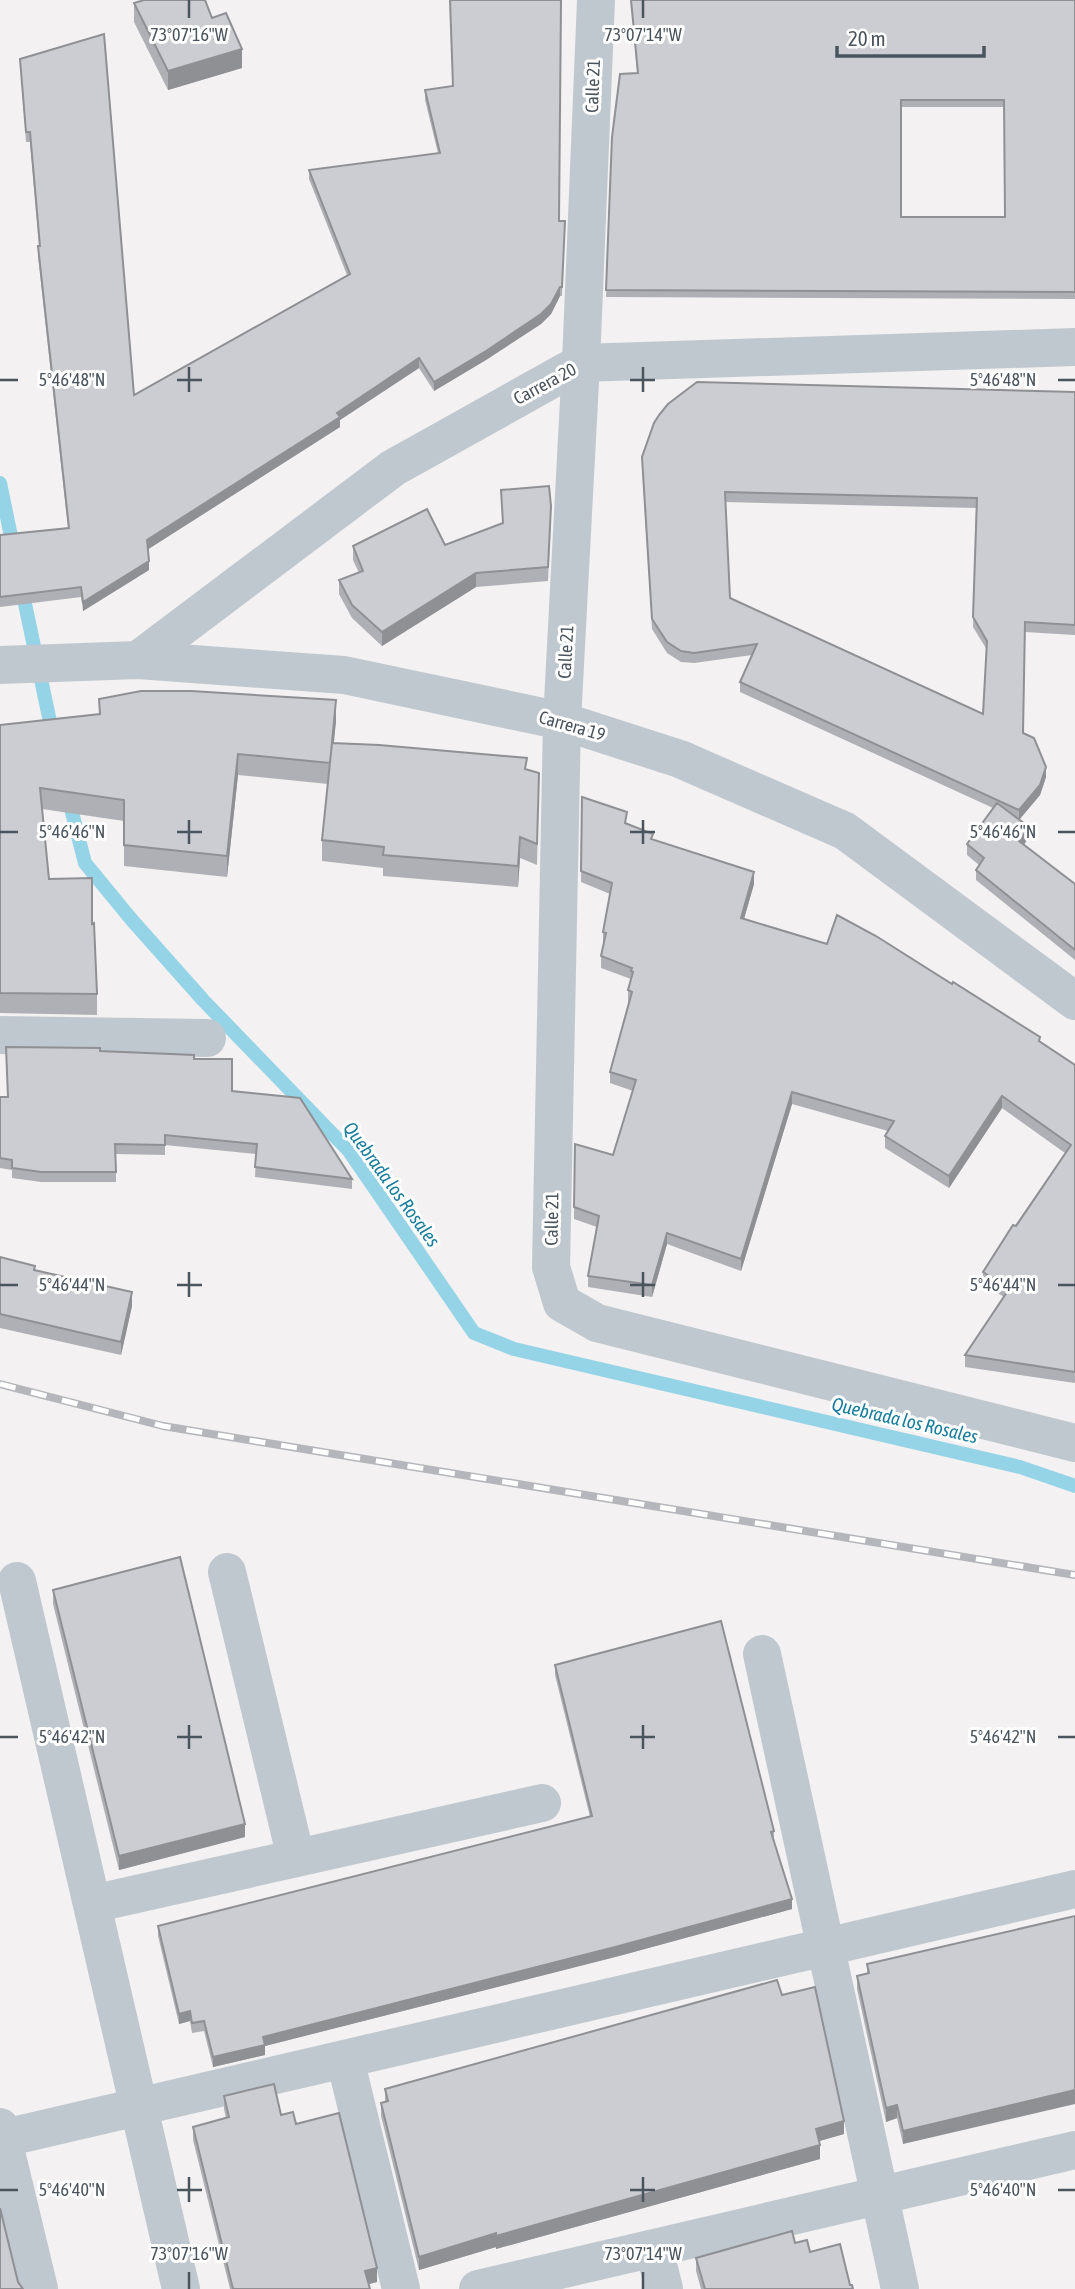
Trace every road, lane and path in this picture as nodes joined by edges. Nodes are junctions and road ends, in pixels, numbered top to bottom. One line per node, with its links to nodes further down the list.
1 (596, 0): 3 (street, Calle 21)
2 (1075, 347): 3 (street, Carrera 20)
3 (581, 363): 4 (street, Carrera 20); 6 (street, Calle 21)
4 (123, 660): 5 (street, Carrera 19); 6 (street, Carrera 19)
5 (5, 665)
6 (562, 721): 7 (street, Carrera 19); 10 (street, Calle 21)
7 (1075, 1001)
8 (0, 1035): 9 (street)
9 (207, 1038)
10 (1075, 1443)
11 (227, 1572): 15 (street)
12 (17, 1581): 17 (street)
13 (762, 1654): 18 (street)
14 (542, 1803): 15 (street)
15 (296, 1858): 17 (street)
16 (1075, 1889): 18 (street)
17 (92, 1904): 20 (street)
18 (824, 1947): 19 (street); 23 (street)
19 (345, 2059): 20 (street); 27 (street)
20 (139, 2106): 21 (street); 26 (street)
21 (1, 2135): 25 (street)
22 (1075, 2150): 23 (street)
23 (879, 2196): 24 (street); 30 (street)
24 (654, 2248): 28 (street); 29 (street)
25 (38, 2289)
26 (181, 2289)
27 (401, 2289)
28 (478, 2289)
29 (664, 2289)
30 (900, 2289)

